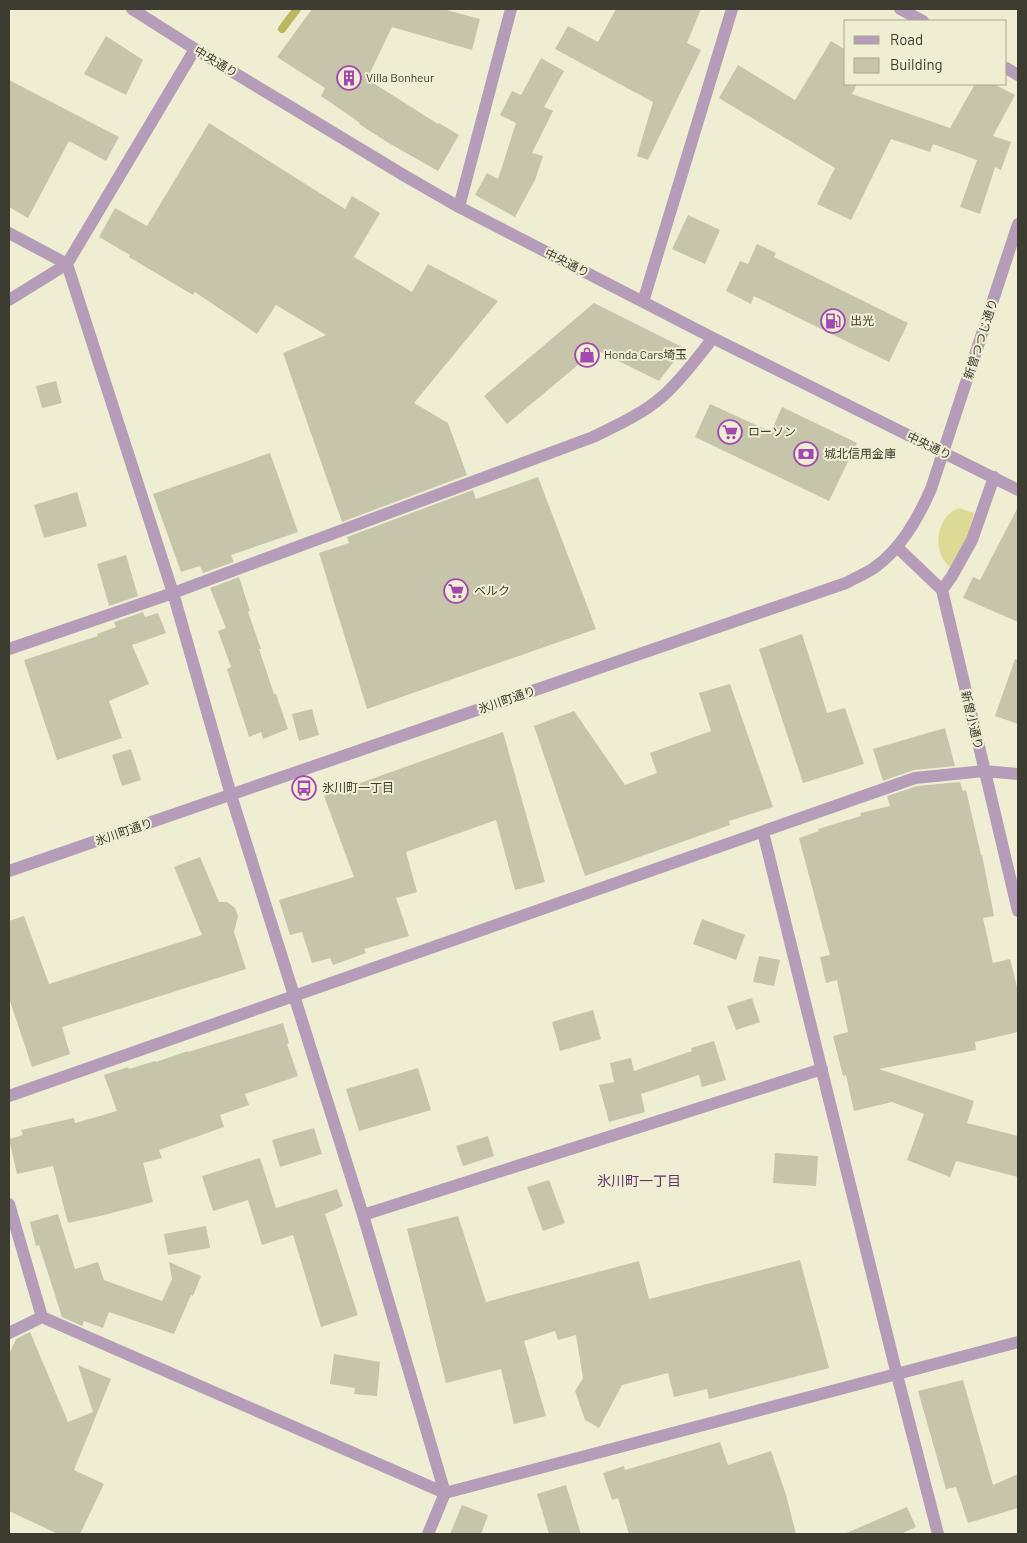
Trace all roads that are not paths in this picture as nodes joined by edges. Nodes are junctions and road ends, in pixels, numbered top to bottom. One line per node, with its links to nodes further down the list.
1 (132, 9): 6 (street, 中央通り)
2 (511, 9): 9 (street)
3 (732, 9): 14 (street)
4 (900, 9): 5 (street)
5 (921, 20)
6 (195, 49): 9 (street, 中央通り); 12 (street)
7 (1007, 69): 8 (street)
8 (1018, 75)
9 (459, 207): 14 (street, 中央通り)
10 (1018, 224): 16 (street, 新曽つつじ通り)
11 (9, 233): 12 (street)
12 (67, 264): 13 (street); 21 (street)
13 (9, 300)
14 (643, 302): 15 (street, 中央通り)
15 (713, 338): 16 (street, 中央通り); 21 (street)
16 (944, 453): 17 (street, 中央通り); 19 (street, 氷川町通り)
17 (994, 478): 18 (street, 中央通り); 20 (street)
18 (1018, 490)
19 (897, 547): 20 (street); 25 (street, 氷川町通り)
20 (942, 590): 23 (street, 新曽小通り)
21 (173, 593): 22 (street); 25 (street)
22 (9, 648)
23 (984, 771): 24 (street); 26 (street); 28 (street, 新曽小通り)
24 (1018, 774)
25 (231, 795): 27 (street, 氷川町通り); 29 (street)
26 (762, 832): 29 (street); 30 (street)
27 (9, 871)
28 (1018, 910)
29 (294, 996): 31 (street); 33 (street)
30 (822, 1069): 33 (street); 37 (street)
31 (9, 1096)
32 (9, 1204): 34 (street)
33 (363, 1215): 38 (street)
34 (42, 1317): 35 (street); 38 (street)
35 (9, 1333)
36 (1018, 1342): 37 (street)
37 (897, 1375): 38 (street); 40 (street)
38 (446, 1493): 39 (street)
39 (428, 1534)
40 (938, 1534)

